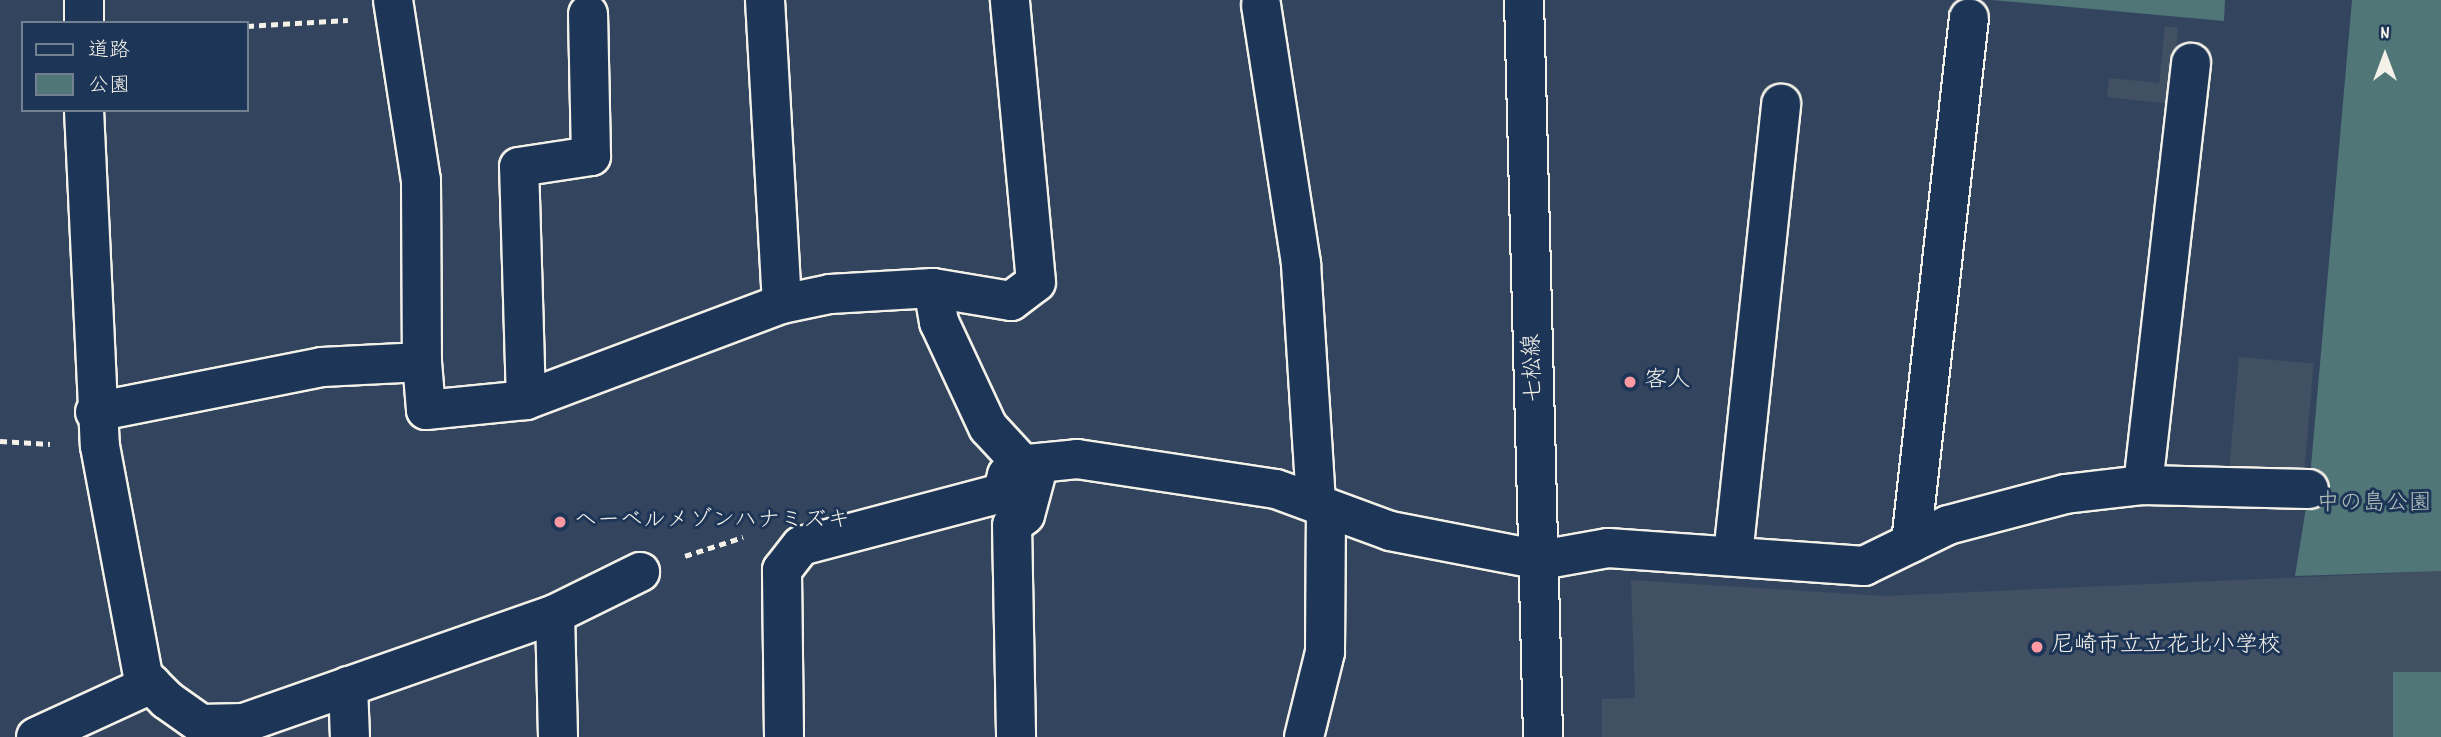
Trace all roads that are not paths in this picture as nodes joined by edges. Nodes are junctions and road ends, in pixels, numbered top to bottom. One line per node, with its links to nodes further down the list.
1 (84, 0): 9 (street)
2 (765, 0): 14 (street)
3 (1010, 0): 13 (street)
4 (1524, 0): 24 (street, 七松線)
5 (1261, 5): 21 (street)
6 (394, 9): 15 (street)
7 (588, 14): 16 (street)
8 (1969, 19): 22 (street)
9 (84, 21)
10 (2192, 62): 19 (street)
11 (1781, 104): 23 (street)
12 (84, 112): 17 (street)
13 (933, 288): 14 (street); 18 (street)
14 (782, 304): 16 (street)
15 (422, 362): 16 (street); 17 (street)
16 (526, 400)
17 (95, 412): 27 (street)
18 (1028, 464): 21 (street); 32 (street); 33 (street)
19 (2143, 485): 20 (street); 22 (street)
20 (2309, 489)
21 (1321, 506): 24 (street); 34 (street)
22 (1911, 542): 23 (street)
23 (1733, 555): 24 (street)
24 (1541, 560): 35 (street, 七松線)
25 (640, 572): 26 (street)
26 (555, 614): 28 (street); 31 (street)
27 (151, 684): 28 (street); 29 (street)
28 (348, 686): 30 (street)
29 (52, 733)
30 (350, 737)
31 (558, 737)
32 (784, 737)
33 (1016, 737)
34 (1304, 737)
35 (1543, 737)

